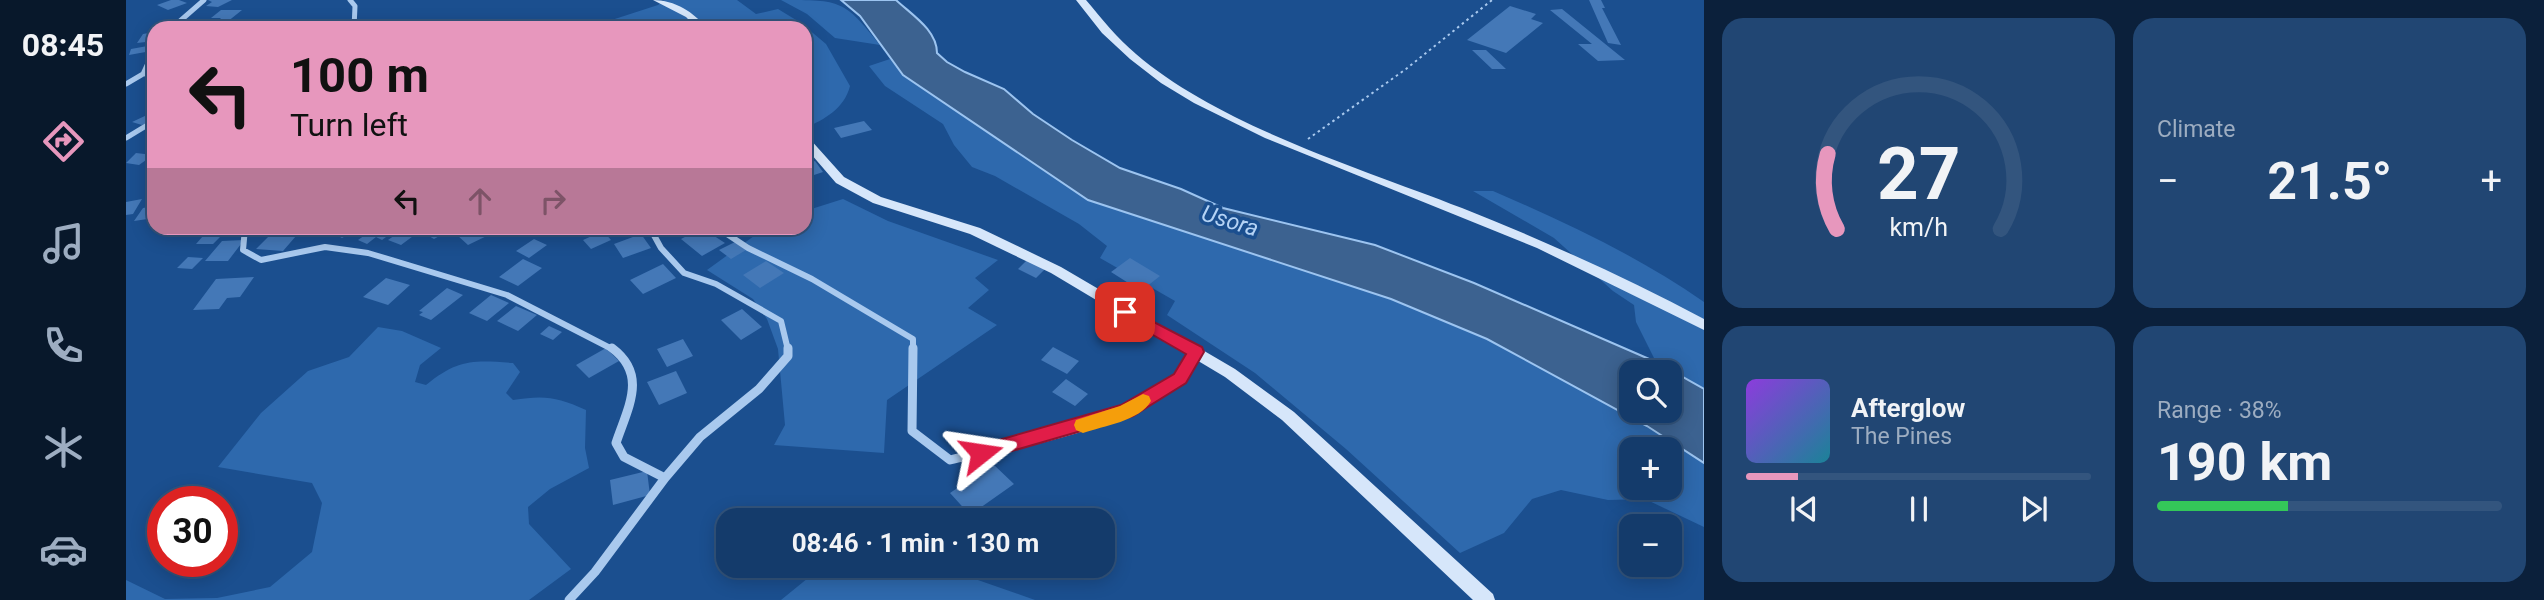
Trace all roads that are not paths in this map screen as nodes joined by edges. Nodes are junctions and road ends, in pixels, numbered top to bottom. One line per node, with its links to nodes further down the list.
1 (204, 0): 5 (street)
2 (350, 0): 6 (street)
3 (657, 0): 7 (street)
4 (1081, 0): 18 (street)
5 (178, 21)
6 (354, 21)
7 (695, 21)
8 (147, 65): 9 (street)
9 (143, 74): 10 (street); 11 (street)
10 (147, 74)
11 (126, 84)
12 (147, 125): 13 (street)
13 (126, 138)
14 (812, 148): 19 (street)
15 (244, 235): 20 (street)
16 (654, 235): 20 (street)
17 (729, 235): 19 (street)
18 (1704, 325)
19 (1196, 352): 22 (street)
20 (665, 478): 21 (street)
21 (569, 600)
22 (1486, 600)

